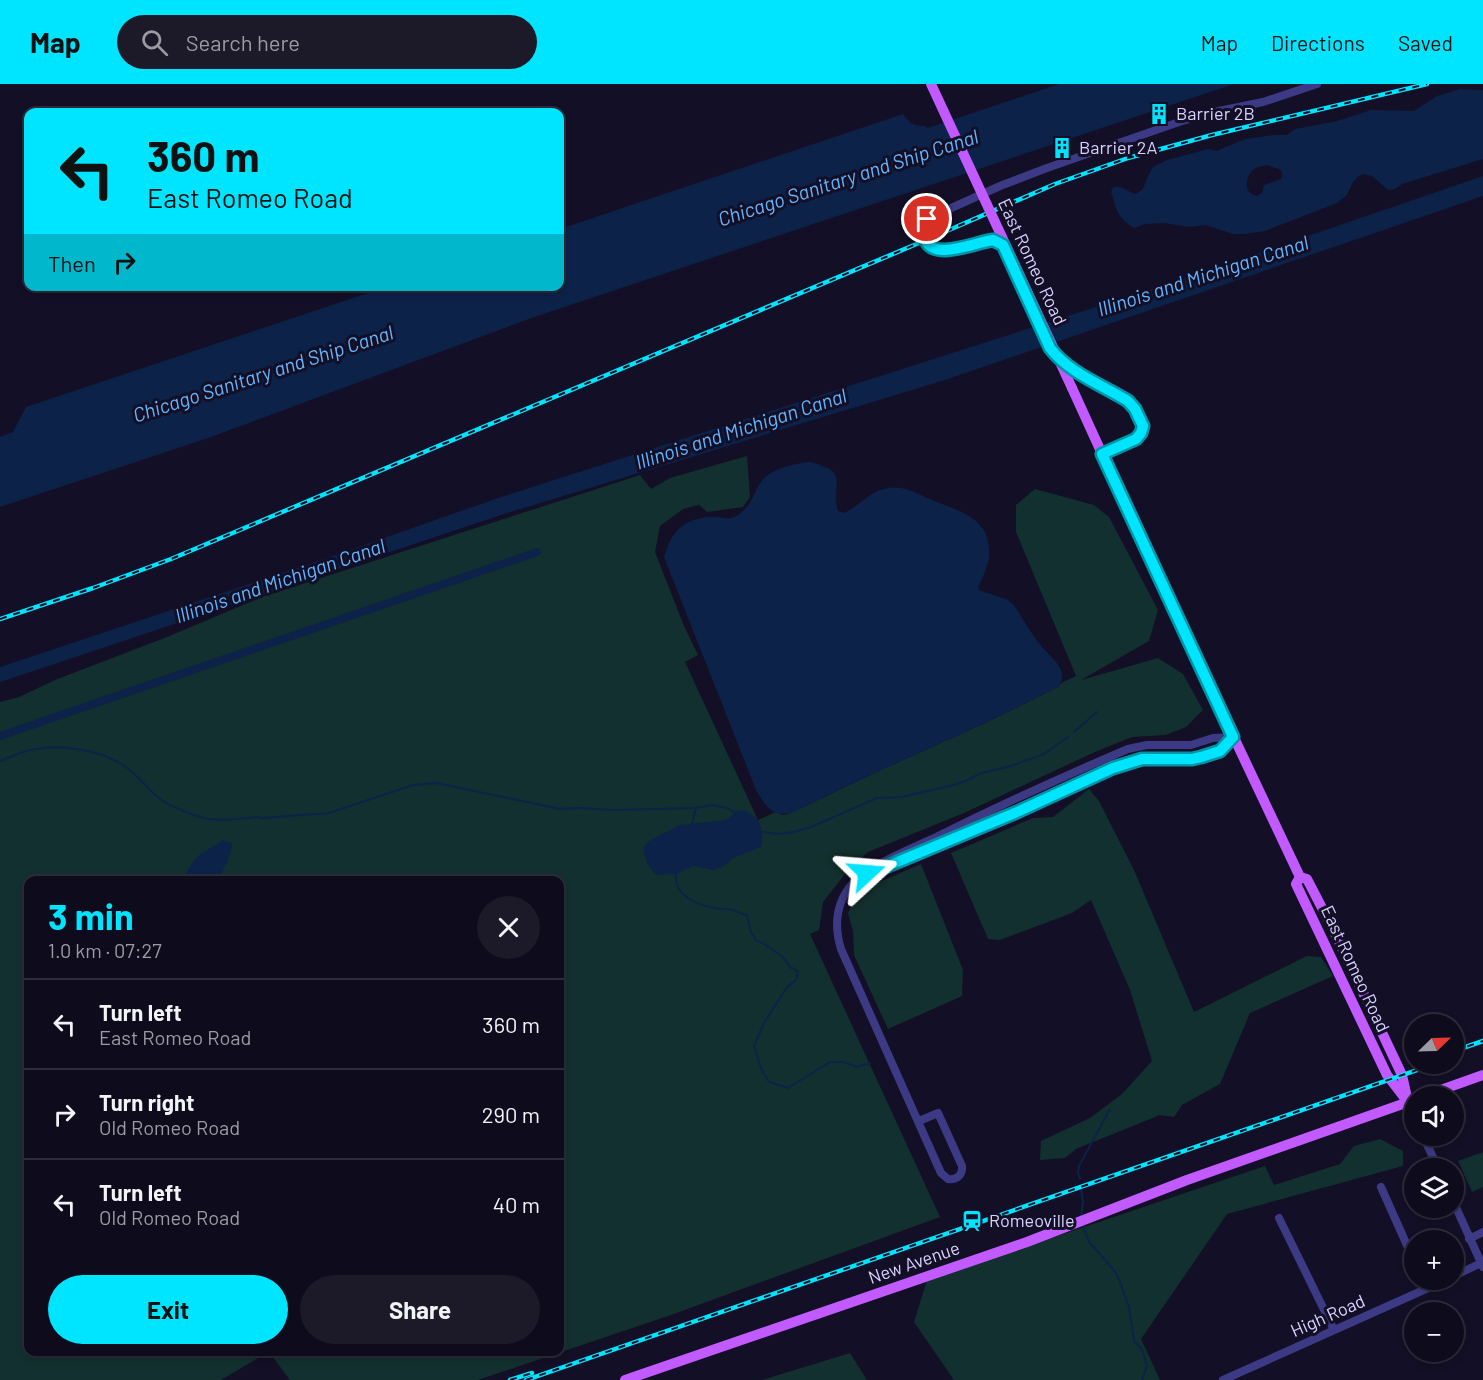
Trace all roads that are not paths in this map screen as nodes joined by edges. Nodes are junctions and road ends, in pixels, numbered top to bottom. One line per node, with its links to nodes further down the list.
1 (931, 84): 3 (main road, East Romeo Road, bridge)
2 (1317, 84): 3 (street, bridge)
3 (1102, 454): 4 (main road, East Romeo Road)
4 (1233, 737): 5 (street); 5 (street); 8 (main road, East Romeo Road)
5 (867, 873): 10 (street)
6 (1483, 1075): 7 (main road)
7 (1452, 1086)
8 (1404, 1094)
9 (1404, 1103): 21 (main road, New Avenue)
10 (919, 1121): 10 (street)
11 (1381, 1187): 15 (street)
12 (1279, 1218): 20 (street)
13 (1460, 1218): 16 (street)
14 (1483, 1233): 16 (street)
15 (1404, 1239)
16 (1469, 1239): 17 (street)
17 (1482, 1265): 18 (street)
18 (1464, 1272)
19 (1423, 1290): 20 (street, High Road)
20 (1334, 1330): 22 (street, High Road)
21 (625, 1380)
22 (1224, 1380)

